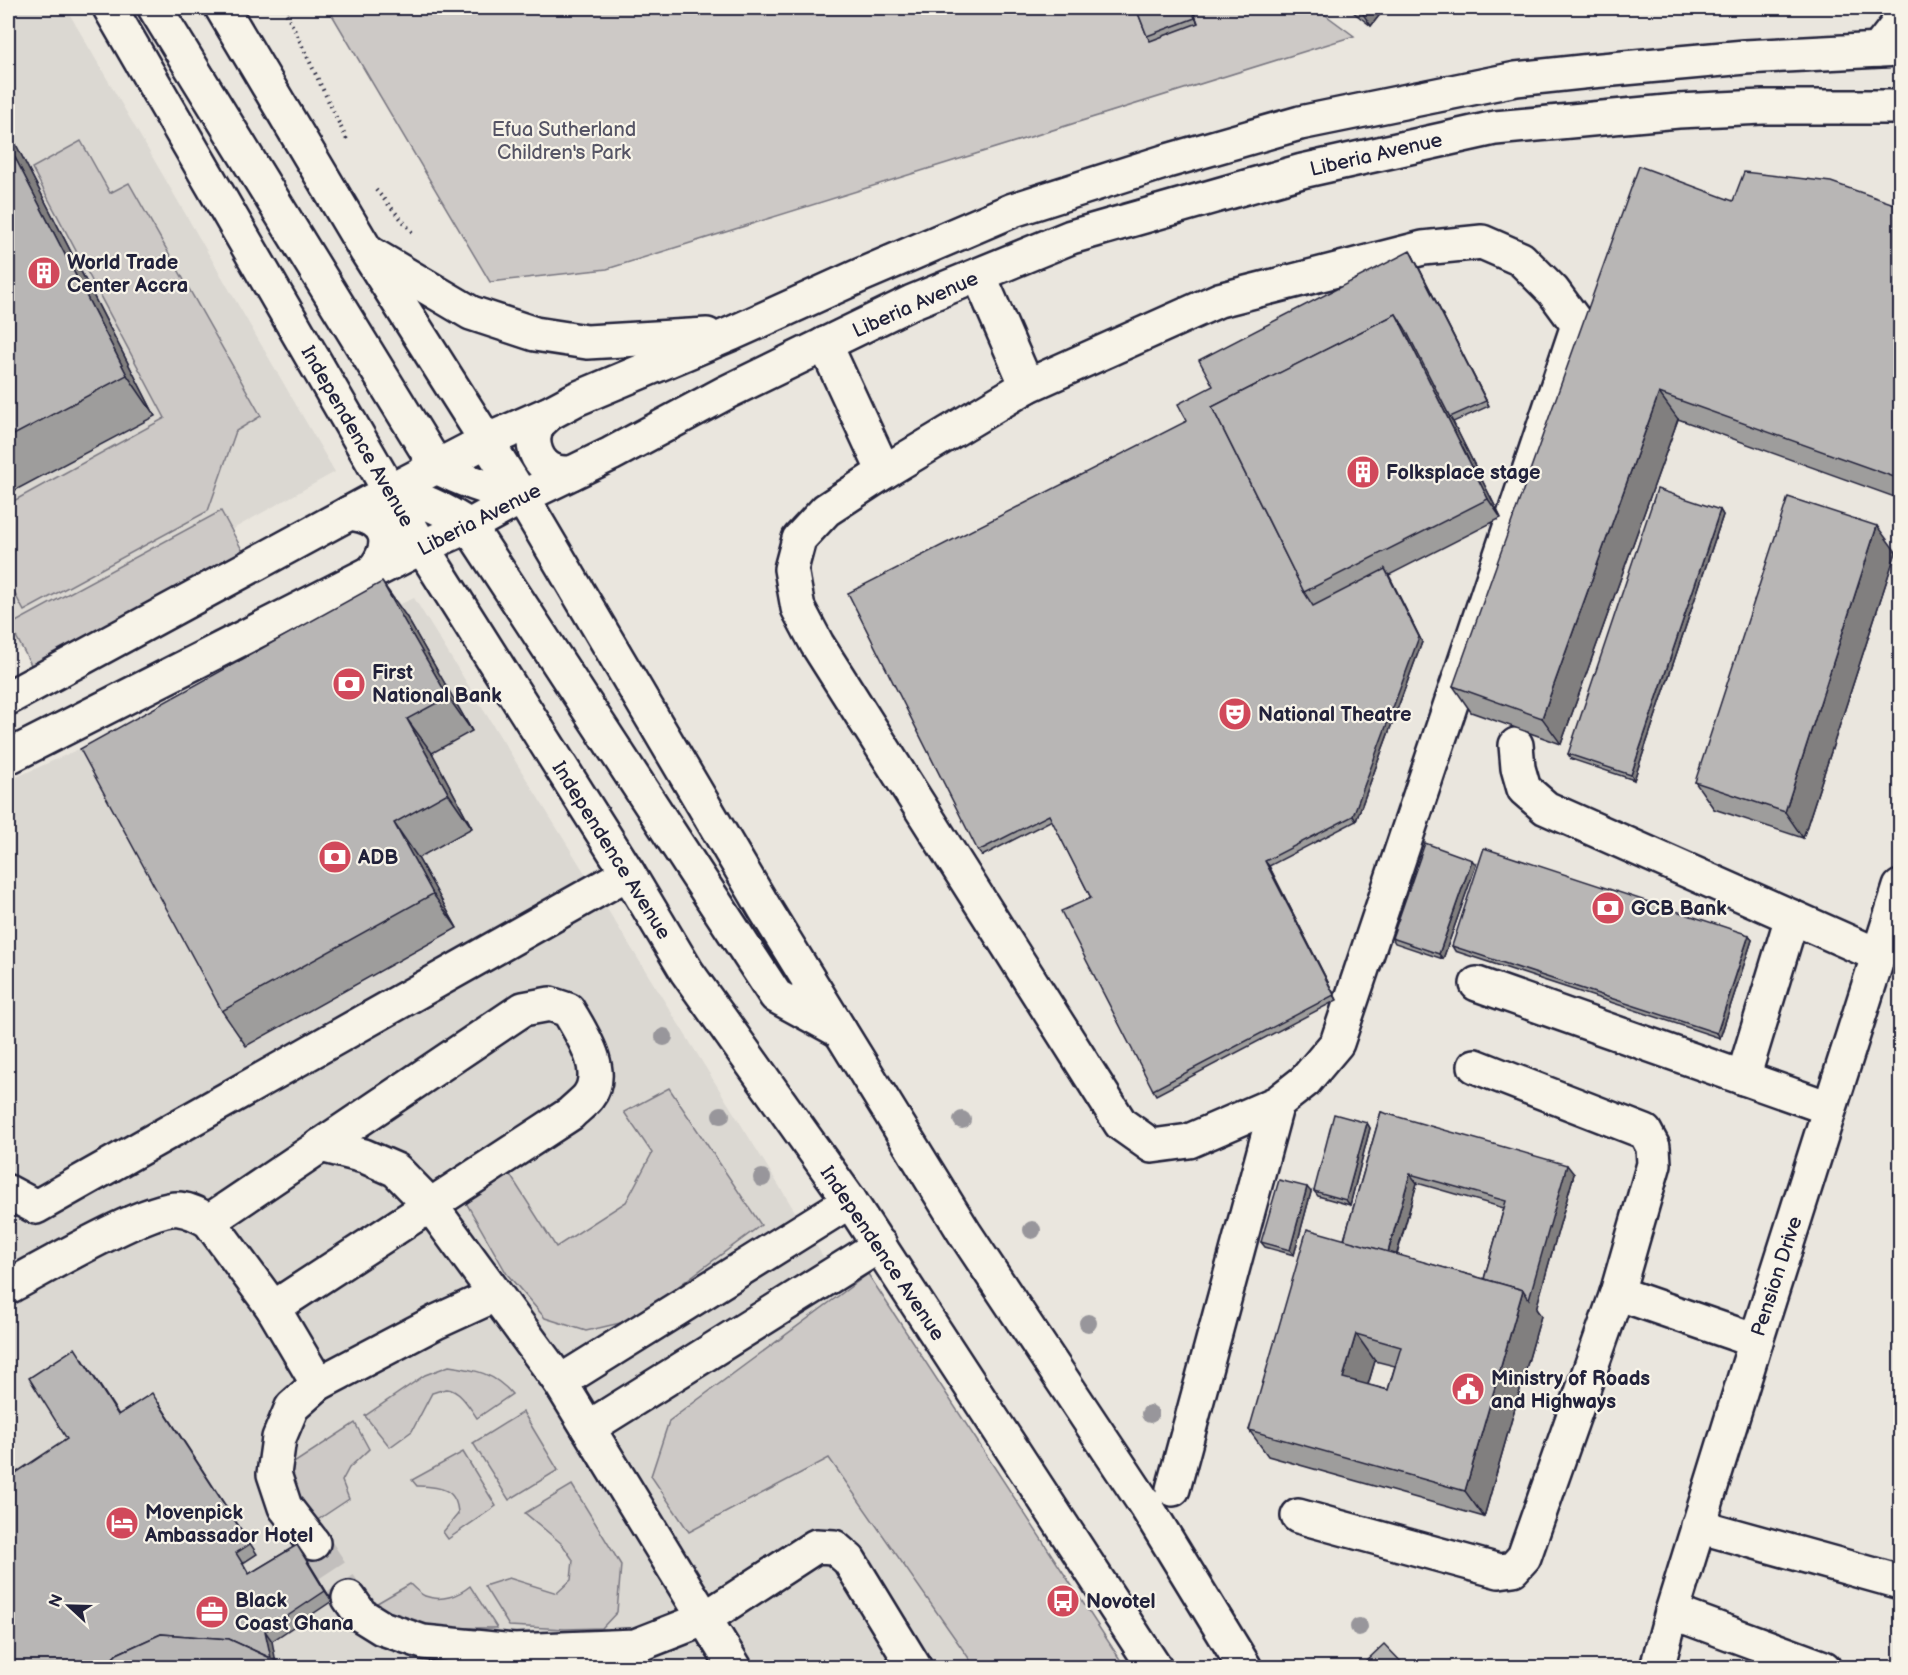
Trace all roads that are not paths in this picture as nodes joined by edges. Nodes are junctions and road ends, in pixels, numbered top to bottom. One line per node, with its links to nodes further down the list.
1 (110, 8): 17 (main road, Independence Avenue)
2 (155, 8): 14 (main road)
3 (222, 8): 7 (main road)
4 (1900, 17): 5 (main road)
5 (1889, 50): 9 (main road)
6 (1900, 107): 8 (main road, Liberia Avenue)
7 (367, 252): 9 (main road); 13 (main road)
8 (979, 275): 10 (main road, Liberia Avenue); 11 (main road)
9 (733, 333): 12 (main road)
10 (825, 344): 15 (main road); 16 (main road, Liberia Avenue)
11 (1027, 386): 15 (main road); 34 (main road)
12 (548, 414): 13 (main road); 16 (main road)
13 (486, 441): 14 (main road); 18 (main road)
14 (437, 467): 17 (main road); 18 (main road)
15 (884, 472): 34 (main road)
16 (571, 473): 18 (main road, Liberia Avenue)
17 (390, 490): 19 (main road); 20 (main road); 21 (main road, Independence Avenue)
18 (522, 497): 20 (main road, Liberia Avenue); 31 (main road)
19 (349, 513): 22 (main road); 23 (main road)
20 (469, 526): 21 (main road, Liberia Avenue); 31 (main road)
21 (422, 547): 22 (main road, Liberia Avenue); 26 (main road, Independence Avenue)
22 (369, 575): 25 (main road, Liberia Avenue)
23 (8, 698)
24 (1516, 745): 28 (main road)
25 (8, 757)
26 (628, 873): 37 (main road); 38 (main road, Independence Avenue)
27 (1900, 887): 29 (main road, Pension Drive)
28 (1792, 917): 29 (main road); 33 (main road)
29 (1878, 955): 35 (main road, Pension Drive)
30 (1477, 984): 33 (main road)
31 (841, 1032): 62 (main road)
32 (1475, 1066): 43 (main road)
33 (1743, 1078): 35 (main road)
34 (1277, 1103): 50 (main road)
35 (1830, 1108): 46 (main road, Pension Drive)
36 (321, 1145): 39 (main road); 39 (main road); 40 (main road)
37 (8, 1192)
38 (850, 1201): 41 (main road, Independence Avenue); 47 (main road)
39 (431, 1206): 44 (main road); 45 (main road)
40 (208, 1221): 42 (main road); 45 (main road)
41 (880, 1245): 49 (main road); 61 (main road, Independence Avenue)
42 (8, 1287)
43 (1617, 1293): 46 (main road); 51 (main road)
44 (495, 1295): 47 (main road); 48 (main road)
45 (273, 1308): 48 (main road)
46 (1756, 1341): 52 (main road, Pension Drive)
47 (560, 1382): 49 (main road)
48 (318, 1384): 53 (main road)
49 (588, 1428): 57 (main road)
50 (1173, 1489)
51 (1298, 1516)
52 (1698, 1526): 54 (main road); 56 (main road, Pension Drive)
53 (313, 1543)
54 (1900, 1582)
55 (349, 1598): 57 (main road)
56 (1672, 1612): 58 (main road); 63 (main road); 64 (main road, Pension Drive)
57 (704, 1619): 59 (main road); 60 (main road)
58 (1746, 1653): 65 (main road)
59 (735, 1668)
60 (915, 1668)
61 (1155, 1668)
62 (1245, 1668)
63 (1632, 1668)
64 (1657, 1668)
65 (1824, 1668)

